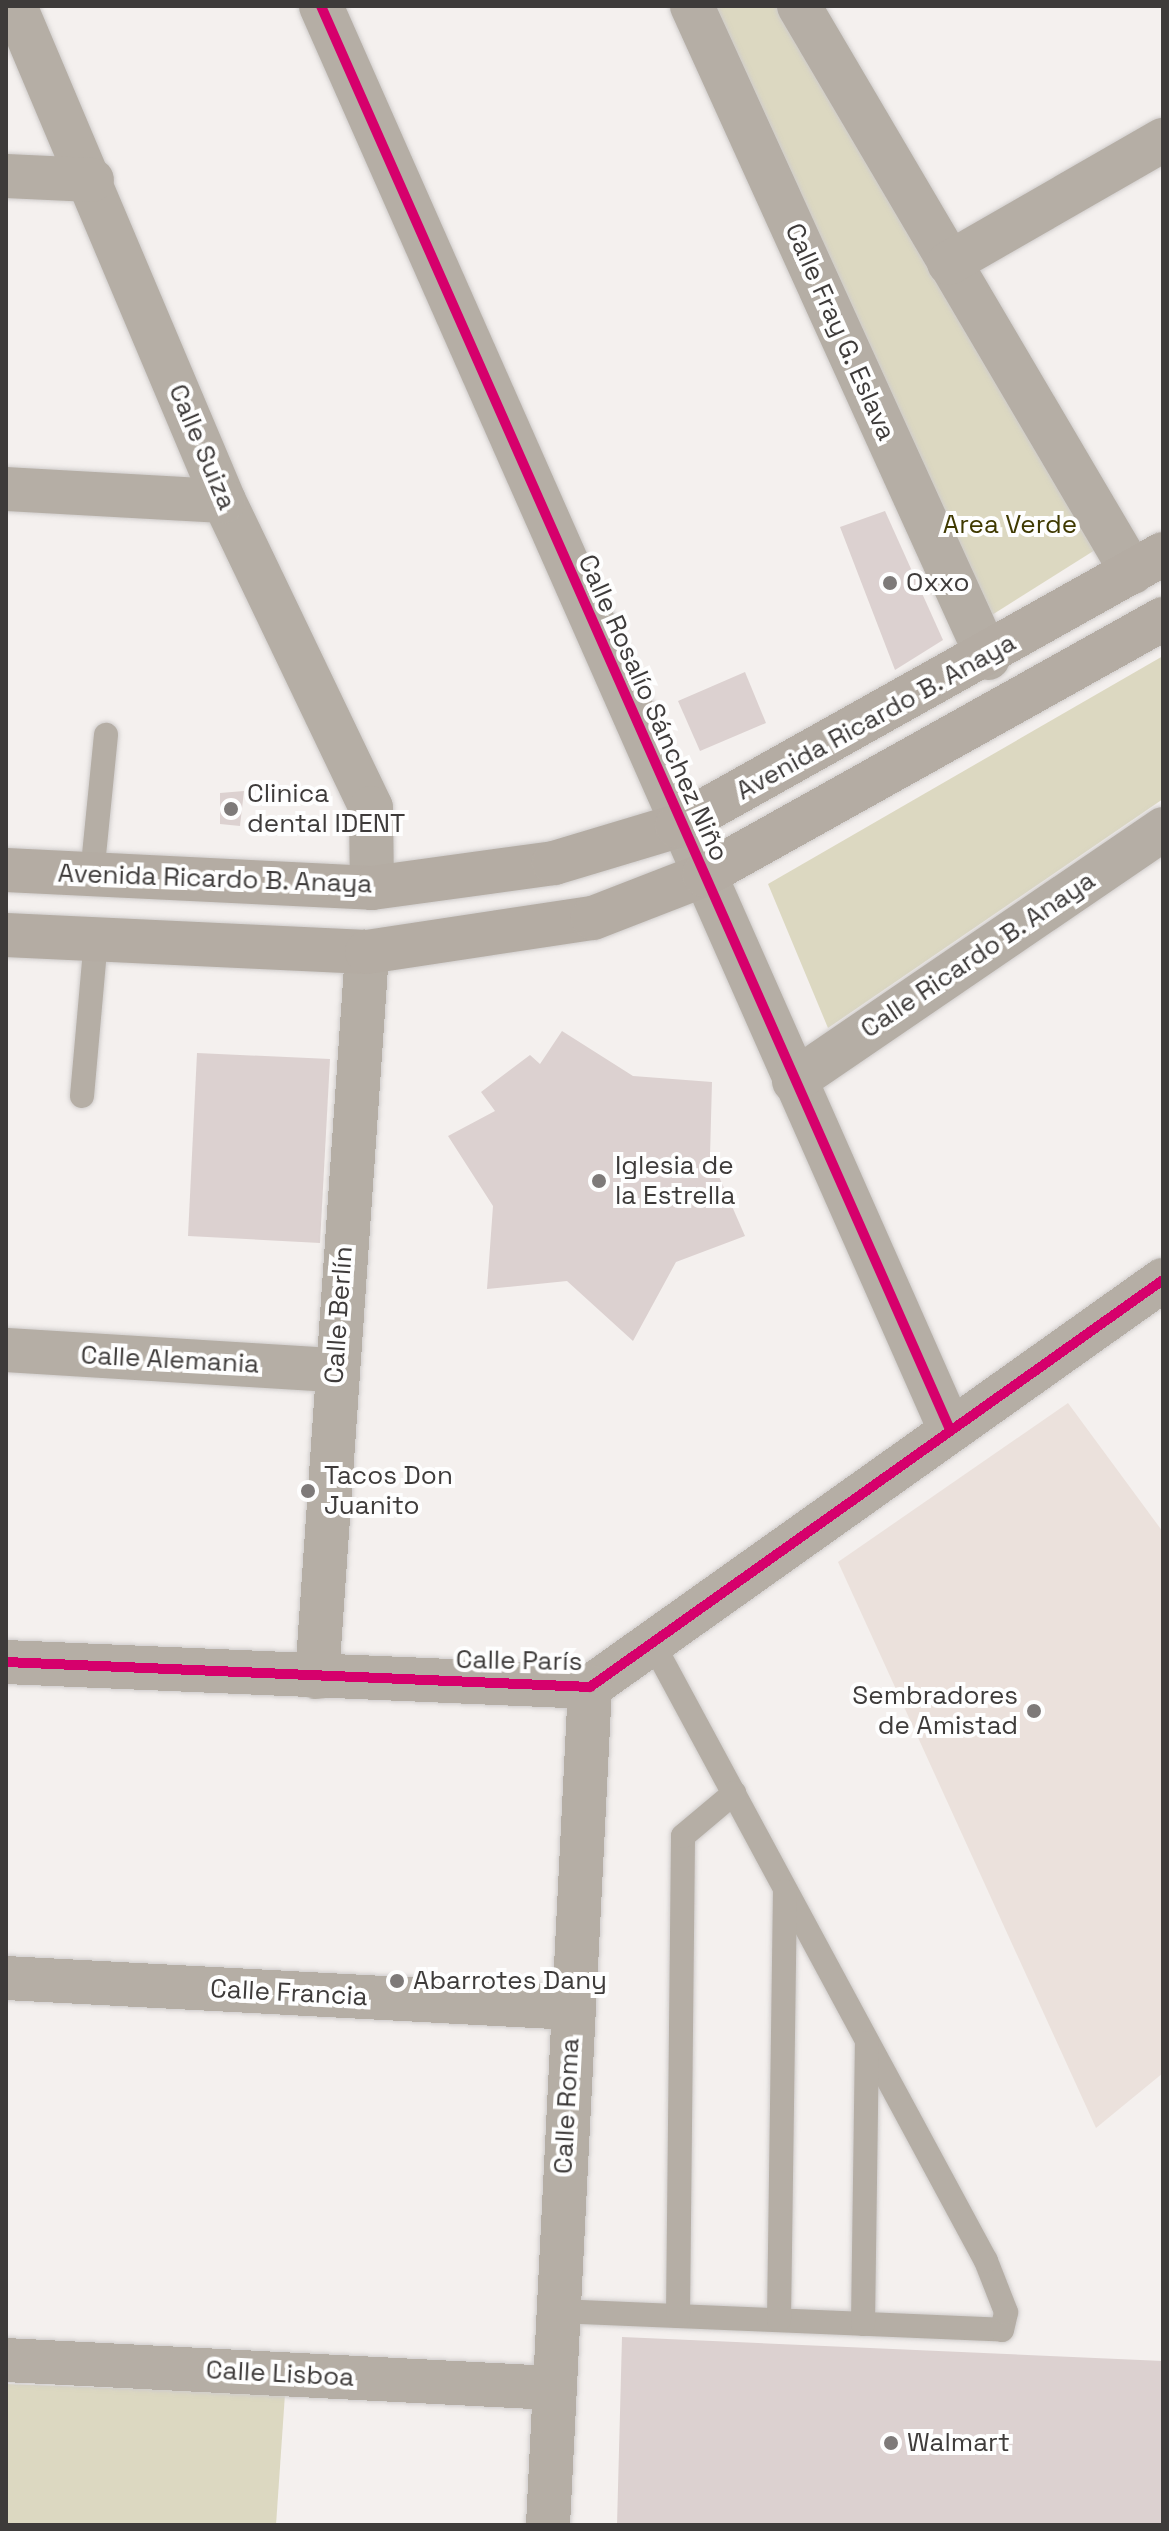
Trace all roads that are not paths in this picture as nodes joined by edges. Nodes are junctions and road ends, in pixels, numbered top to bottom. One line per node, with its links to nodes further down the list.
1 (15, 6): 7 (street, Calle Suiza)
2 (321, 6): 15 (street, Calle Rosalío Sánchez Niño)
3 (692, 6): 13 (street, Calle Fray G. Eslava)
4 (799, 6): 8 (street)
5 (1163, 140): 8 (street)
6 (6, 176): 7 (street)
7 (92, 180): 10 (street, Calle Suiza)
8 (949, 263): 11 (street)
9 (6, 489): 10 (street)
10 (224, 501): 20 (street, Calle Suiza)
11 (1147, 563): 13 (main road, Avenida Ricardo B. Anaya)
12 (1163, 619): 19 (main road, Avenida Ricardo B. Anaya)
13 (988, 658): 15 (main road, Avenida Ricardo B. Anaya)
14 (106, 735): 18 (lane)
15 (677, 826): 19 (street, Calle Rosalío Sánchez Niño); 20 (main road, Avenida Ricardo B. Anaya)
16 (1163, 829): 24 (street, Calle Ricardo B. Anaya)
17 (6, 870): 18 (main road, Avenida Ricardo B. Anaya)
18 (92, 875): 20 (main road, Avenida Ricardo B. Anaya)
19 (704, 875): 23 (main road, Avenida Ricardo B. Anaya); 24 (street, Calle Rosalío Sánchez Niño)
20 (372, 888)
21 (6, 935): 22 (main road, Avenida Ricardo B. Anaya)
22 (96, 939): 23 (main road, Avenida Ricardo B. Anaya); 25 (lane)
23 (367, 952): 28 (street, Calle Berlín)
24 (794, 1081): 29 (street, Calle Rosalío Sánchez Niño)
25 (82, 1096)
26 (1163, 1280): 29 (street, Calle París)
27 (6, 1350): 28 (street, Calle Alemania)
28 (334, 1370): 32 (street, Calle Berlín)
29 (949, 1427): 30 (street, Calle París)
30 (652, 1642): 33 (street, Calle París); 34 (lane)
31 (6, 1662): 32 (street, Calle París)
32 (317, 1677): 33 (street, Calle París)
33 (590, 1687): 37 (street, Calle Roma)
34 (734, 1793): 35 (lane); 40 (lane)
35 (785, 1888): 38 (lane); 41 (lane)
36 (6, 1978): 37 (street, Calle Francia)
37 (572, 2008): 39 (street, Calle Roma)
38 (867, 2039): 42 (lane); 42 (lane)
39 (557, 2311): 40 (lane); 44 (street, Calle Roma)
40 (678, 2316): 41 (lane)
41 (779, 2320): 42 (lane)
42 (863, 2324)
43 (6, 2360): 44 (street, Calle Lisboa)
44 (553, 2388): 45 (street, Calle Roma)
45 (548, 2525)

